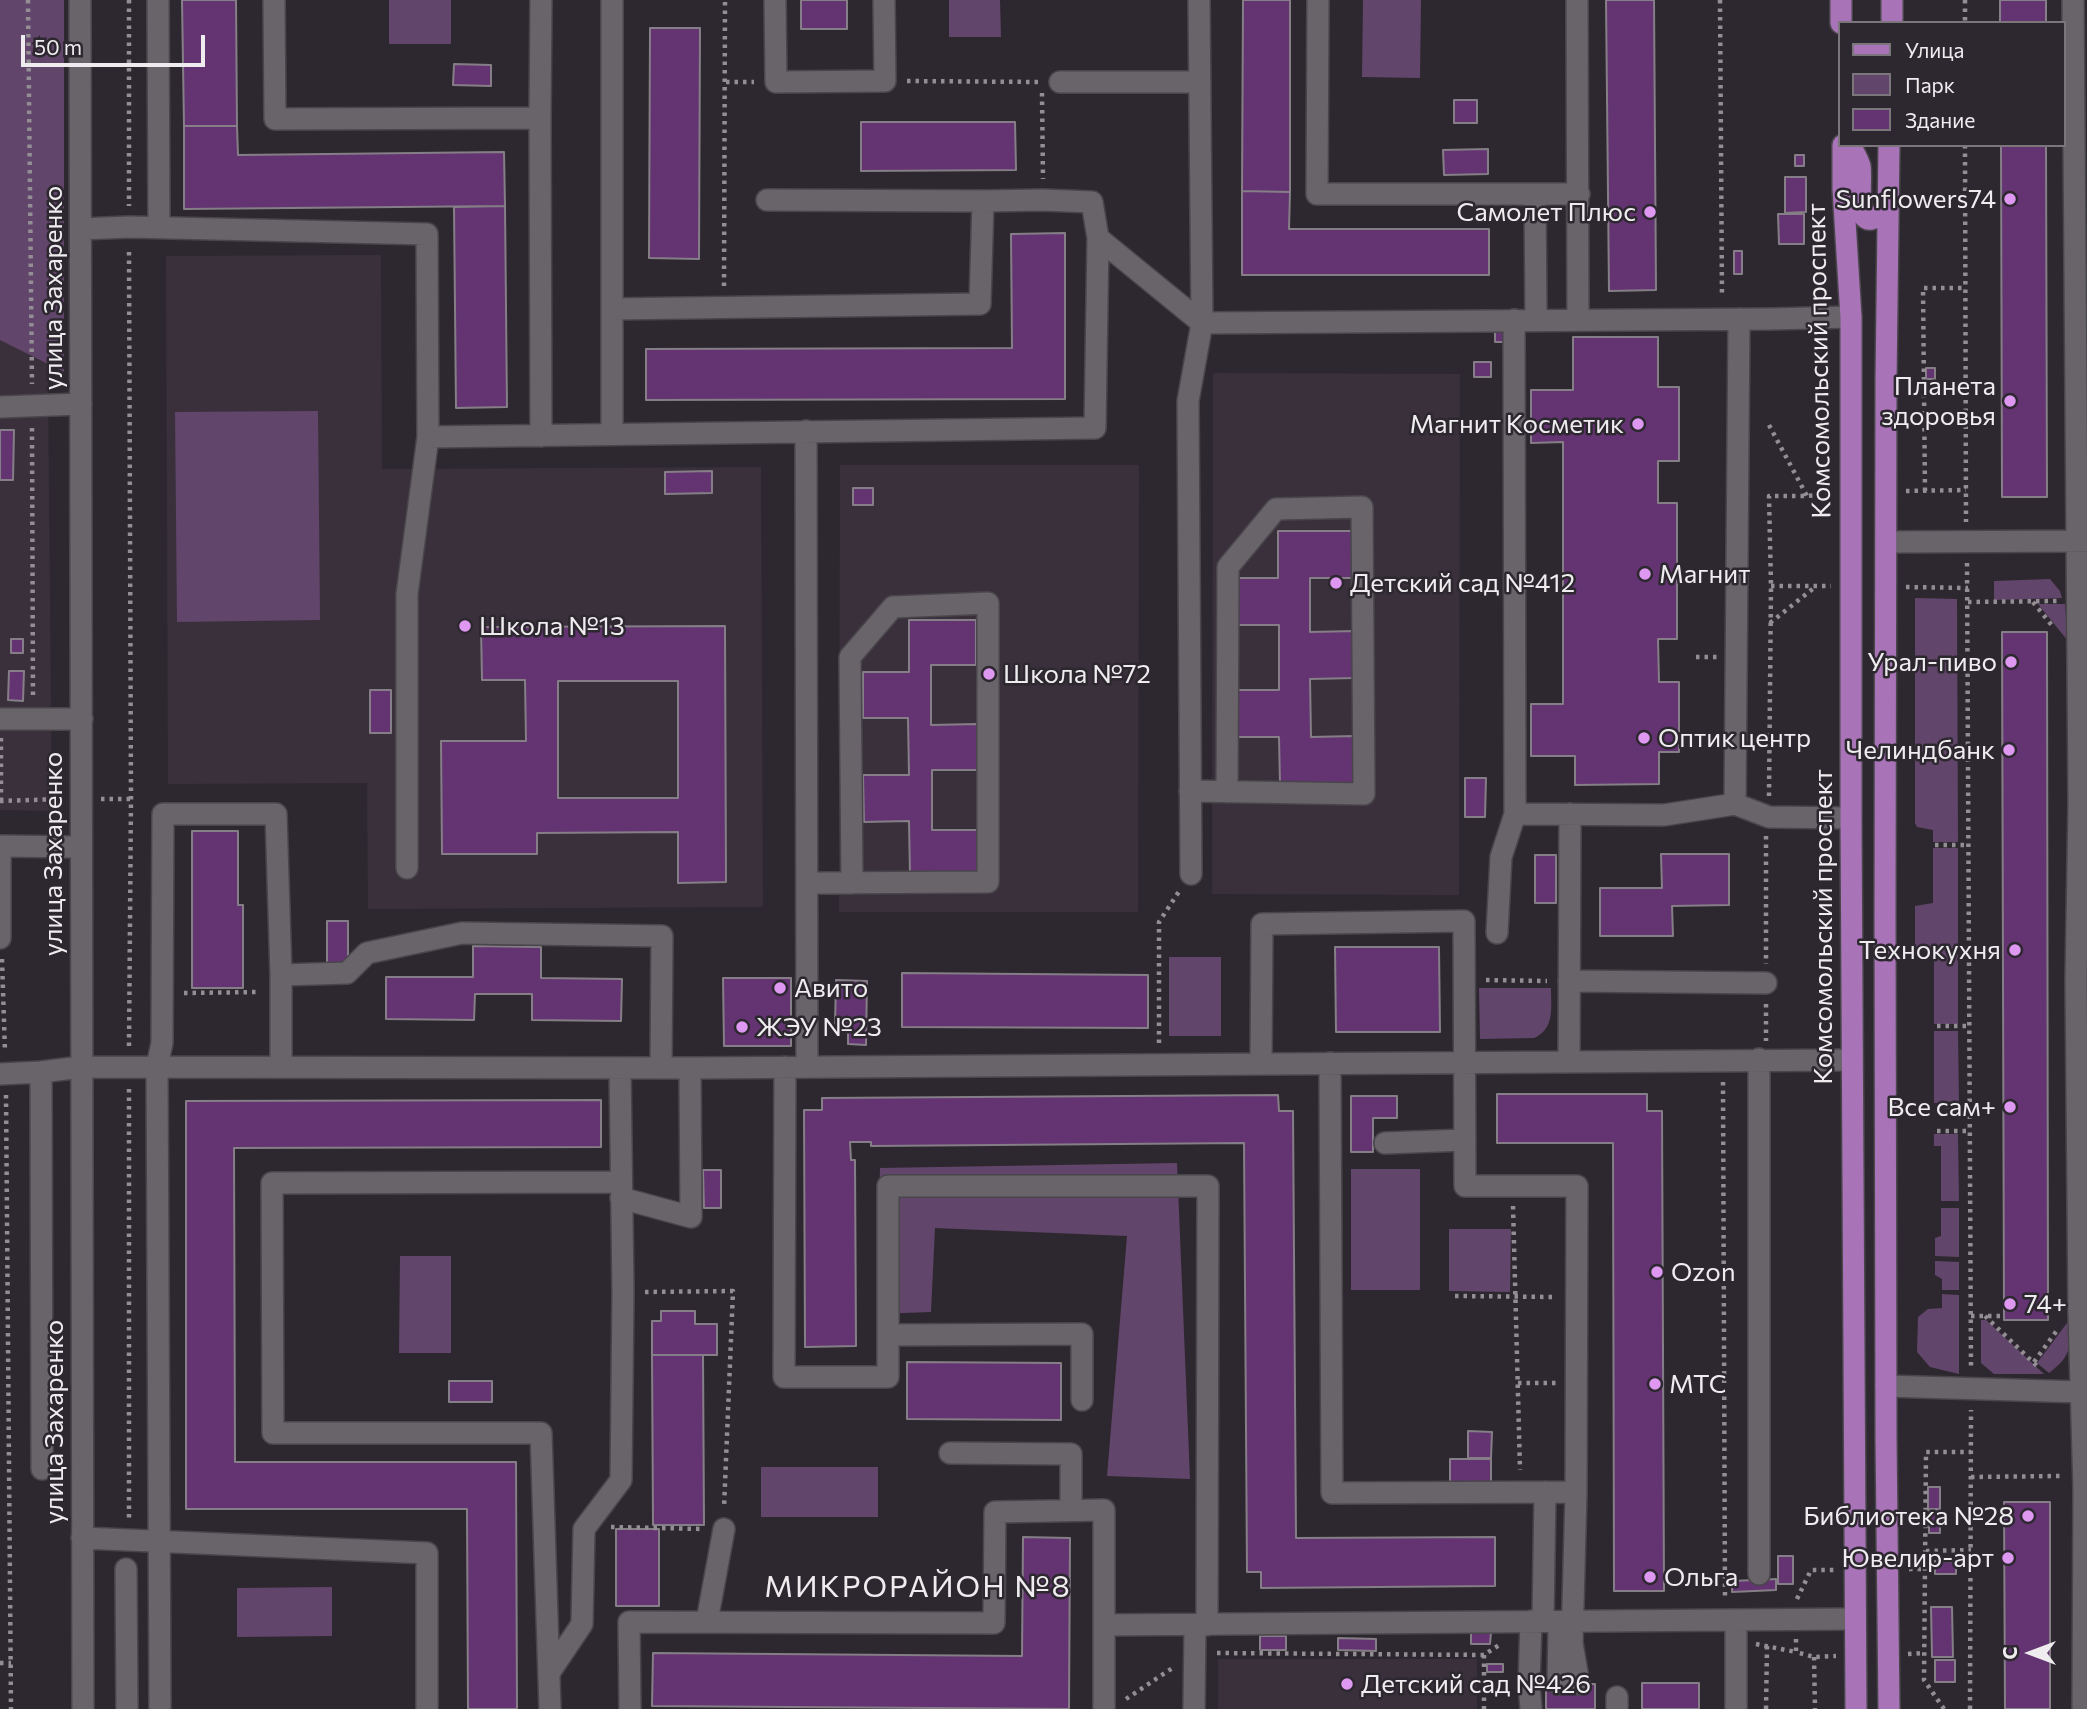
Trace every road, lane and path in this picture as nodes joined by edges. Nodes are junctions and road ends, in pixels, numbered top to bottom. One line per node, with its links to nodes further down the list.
1 (28, 0): 54 (path)
2 (80, 0): 40 (street, улица Захаренко)
3 (129, 0): 38 (path)
4 (158, 0): 39 (street)
5 (274, 0): 27 (street)
6 (541, 0): 27 (street)
7 (612, 0): 44 (street)
8 (725, 0): 23 (path)
9 (775, 0): 24 (street)
10 (884, 0): 22 (street)
11 (1199, 0): 26 (street)
12 (1318, 0): 32 (street)
13 (1577, 0): 33 (street)
14 (1720, 0): 46 (path)
15 (1840, 0): 19 (main road)
16 (1892, 0): 20 (main road)
17 (1965, 0): 21 (path)
18 (2073, 0): 61 (street)
19 (1841, 21)
20 (1892, 21)
21 (1965, 21)
22 (885, 81): 24 (street); 35 (path)
23 (726, 82): 24 (path); 43 (path)
24 (776, 82)
25 (1060, 82): 26 (street)
26 (1200, 82): 50 (street)
27 (540, 118): 59 (street)
28 (1843, 147): 45 (main road, Комсомольский проспект)
29 (1851, 147): 37 (main road)
30 (1889, 147): 37 (main road)
31 (1965, 147): 42 (path)
32 (1535, 194): 33 (street); 48 (street)
33 (1579, 194): 49 (street)
34 (767, 200): 36 (street)
35 (1043, 200): 36 (street); 41 (street)
36 (983, 201): 43 (street)
37 (1887, 208): 67 (main road)
38 (129, 227): 39 (street); 40 (street); 116 (path)
39 (159, 227): 60 (street)
40 (81, 229): 53 (street, улица Захаренко)
41 (1098, 238): 50 (street); 57 (street)
42 (1966, 288): 51 (path); 52 (path)
43 (724, 306): 44 (street)
44 (612, 309): 58 (street)
45 (1851, 317): 46 (street); 65 (main road, Комсомольский проспект)
46 (1730, 319): 49 (street); 81 (street)
47 (1514, 320): 48 (street); 50 (street); 82 (street)
48 (1536, 320): 49 (street)
49 (1578, 320)
50 (1202, 323): 78 (street)
51 (1966, 389): 52 (path); 68 (path)
52 (1924, 390): 62 (path)
53 (81, 404): 54 (street); 77 (street, улица Захаренко)
54 (32, 406): 55 (street); 76 (path)
55 (0, 407)
56 (1769, 425): 64 (path)
57 (806, 431): 58 (street); 92 (street)
58 (612, 433): 59 (street)
59 (541, 436): 60 (street)
60 (428, 437): 90 (street)
61 (2082, 440): 66 (street)
62 (1925, 491)
63 (1769, 496): 72 (path)
64 (1807, 496)
65 (1851, 541): 67 (main road); 73 (main road, Комсомольский проспект)
66 (2082, 541): 68 (street); 71 (street)
67 (1886, 542): 68 (street); 74 (main road)
68 (1966, 542): 70 (path)
69 (1816, 586): 72 (path)
70 (1968, 602): 71 (path); 87 (path)
71 (2080, 605): 97 (street)
72 (1770, 623): 84 (path)
73 (1851, 637): 74 (main road); 85 (main road, Комсомольский проспект)
74 (1886, 694): 144 (main road)
75 (0, 719): 76 (street); 80 (path)
76 (33, 719): 77 (street)
77 (82, 719): 89 (street, улица Захаренко)
78 (1190, 791): 79 (street); 91 (street)
79 (1227, 792): 79 (street)
80 (1, 800)
81 (1735, 804): 83 (street); 84 (street)
82 (1515, 814): 83 (street); 94 (street)
83 (1570, 814): 98 (street)
84 (1769, 817): 85 (street); 99 (path)
85 (1851, 818): 107 (main road, Комсомольский проспект)
86 (1935, 845): 87 (path)
87 (1969, 845): 103 (path)
88 (0, 846): 89 (street); 95 (street)
89 (80, 847): 115 (street, улица Захаренко)
90 (407, 868)
91 (1191, 874): 112 (path)
92 (807, 883): 93 (street); 118 (street)
93 (852, 883): 93 (street)
94 (1497, 933)
95 (1, 938): 104 (path)
96 (1464, 979): 98 (path); 108 (street); 111 (street)
97 (2082, 980): 137 (street)
98 (1570, 981): 99 (street); 109 (street)
99 (1766, 983): 105 (path)
100 (281, 984): 101 (path); 101 (street); 114 (street); 120 (street)
101 (163, 993): 113 (street)
102 (1937, 1026): 103 (path)
103 (1969, 1026): 125 (path)
104 (2, 1031): 123 (path)
105 (1762, 1059): 106 (street); 107 (street); 166 (street)
106 (1723, 1060): 109 (street); 174 (path)
107 (1852, 1060): 132 (main road, Комсомольский проспект)
108 (1465, 1062): 109 (street); 110 (street); 128 (street)
109 (1569, 1062)
110 (1331, 1063): 111 (street); 154 (street)
111 (1261, 1064): 112 (street)
112 (1159, 1065): 118 (street)
113 (157, 1066): 114 (street); 116 (street); 162 (street)
114 (281, 1066): 119 (street)
115 (81, 1067): 116 (street); 122 (street); 160 (street, улица Захаренко)
116 (128, 1067): 161 (path)
117 (785, 1067): 118 (street); 121 (street); 141 (street)
118 (807, 1067)
119 (620, 1068): 120 (street); 131 (street)
120 (661, 1068): 121 (street)
121 (690, 1069): 131 (street)
122 (41, 1072): 123 (street); 151 (street)
123 (3, 1073): 182 (path)
124 (1937, 1106): 125 (path)
125 (1970, 1106): 127 (path)
126 (1937, 1131): 127 (path)
127 (1970, 1131): 138 (path)
128 (1465, 1140): 129 (street); 130 (street)
129 (1384, 1143)
130 (1513, 1186): 135 (path); 136 (street)
131 (621, 1190): 133 (street); 183 (street)
132 (1853, 1207): 148 (main road); 168 (main road, Комсомольский проспект)
133 (623, 1292): 158 (street); 159 (path)
134 (1455, 1296): 135 (path)
135 (1516, 1297): 136 (path); 142 (path)
136 (1577, 1297): 143 (street)
137 (2083, 1312): 147 (street)
138 (1970, 1316): 139 (path); 145 (path)
139 (1985, 1316): 140 (path); 147 (path)
140 (2001, 1316)
141 (888, 1335): 146 (street); 173 (street)
142 (1518, 1383): 143 (path); 154 (path)
143 (1577, 1383): 156 (street)
144 (1886, 1386): 145 (street); 148 (main road)
145 (1971, 1389): 147 (street); 149 (path)
146 (1082, 1399)
147 (2079, 1402): 152 (street)
148 (1886, 1438): 169 (main road)
149 (1971, 1452): 153 (path); 164 (path)
150 (950, 1453): 157 (street)
151 (42, 1469)
152 (2083, 1476): 153 (path); 167 (street)
153 (1971, 1477): 163 (path)
154 (1520, 1492): 155 (street)
155 (1545, 1492): 156 (street); 171 (street)
156 (1576, 1492): 171 (street)
157 (1071, 1510): 170 (street); 172 (street)
158 (588, 1526): 159 (path); 183 (street)
159 (724, 1529): 170 (street)
160 (82, 1538): 161 (street); 187 (street, улица Захаренко)
161 (129, 1539): 162 (street)
162 (160, 1540): 189 (street); 190 (street)
163 (1970, 1550): 164 (path); 202 (path)
164 (1926, 1551): 201 (path)
165 (126, 1569): 188 (street)
166 (1759, 1574)
167 (2085, 1595): 203 (street)
168 (1855, 1619): 169 (main road); 174 (street); 199 (main road, Комсомольский проспект)
169 (1888, 1619): 200 (main road)
170 (707, 1621): 192 (street)
171 (1551, 1621): 173 (street); 174 (street); 175 (street); 184 (street)
172 (1104, 1625): 173 (street); 185 (street)
173 (1201, 1625): 178 (street)
174 (1732, 1628): 176 (path); 196 (street)
175 (1530, 1643): 179 (path); 195 (street)
176 (1767, 1646): 177 (path); 197 (path)
177 (1796, 1652)
178 (1195, 1653): 179 (path); 185 (path); 193 (street)
179 (1484, 1655): 194 (path)
180 (1814, 1657): 198 (path)
181 (0, 1663): 182 (path)
182 (12, 1663): 186 (path)
183 (549, 1673): 191 (street)
184 (1569, 1684)
185 (1112, 1706)
186 (11, 1709)
187 (83, 1709)
188 (127, 1709)
189 (160, 1709)
190 (427, 1709)
191 (550, 1709)
192 (630, 1709)
193 (1194, 1709)
194 (1484, 1709)
195 (1531, 1709)
196 (1736, 1709)
197 (1766, 1709)
198 (1815, 1709)
199 (1856, 1709)
200 (1889, 1709)
201 (1944, 1709)
202 (1970, 1709)
203 (2083, 1709)

